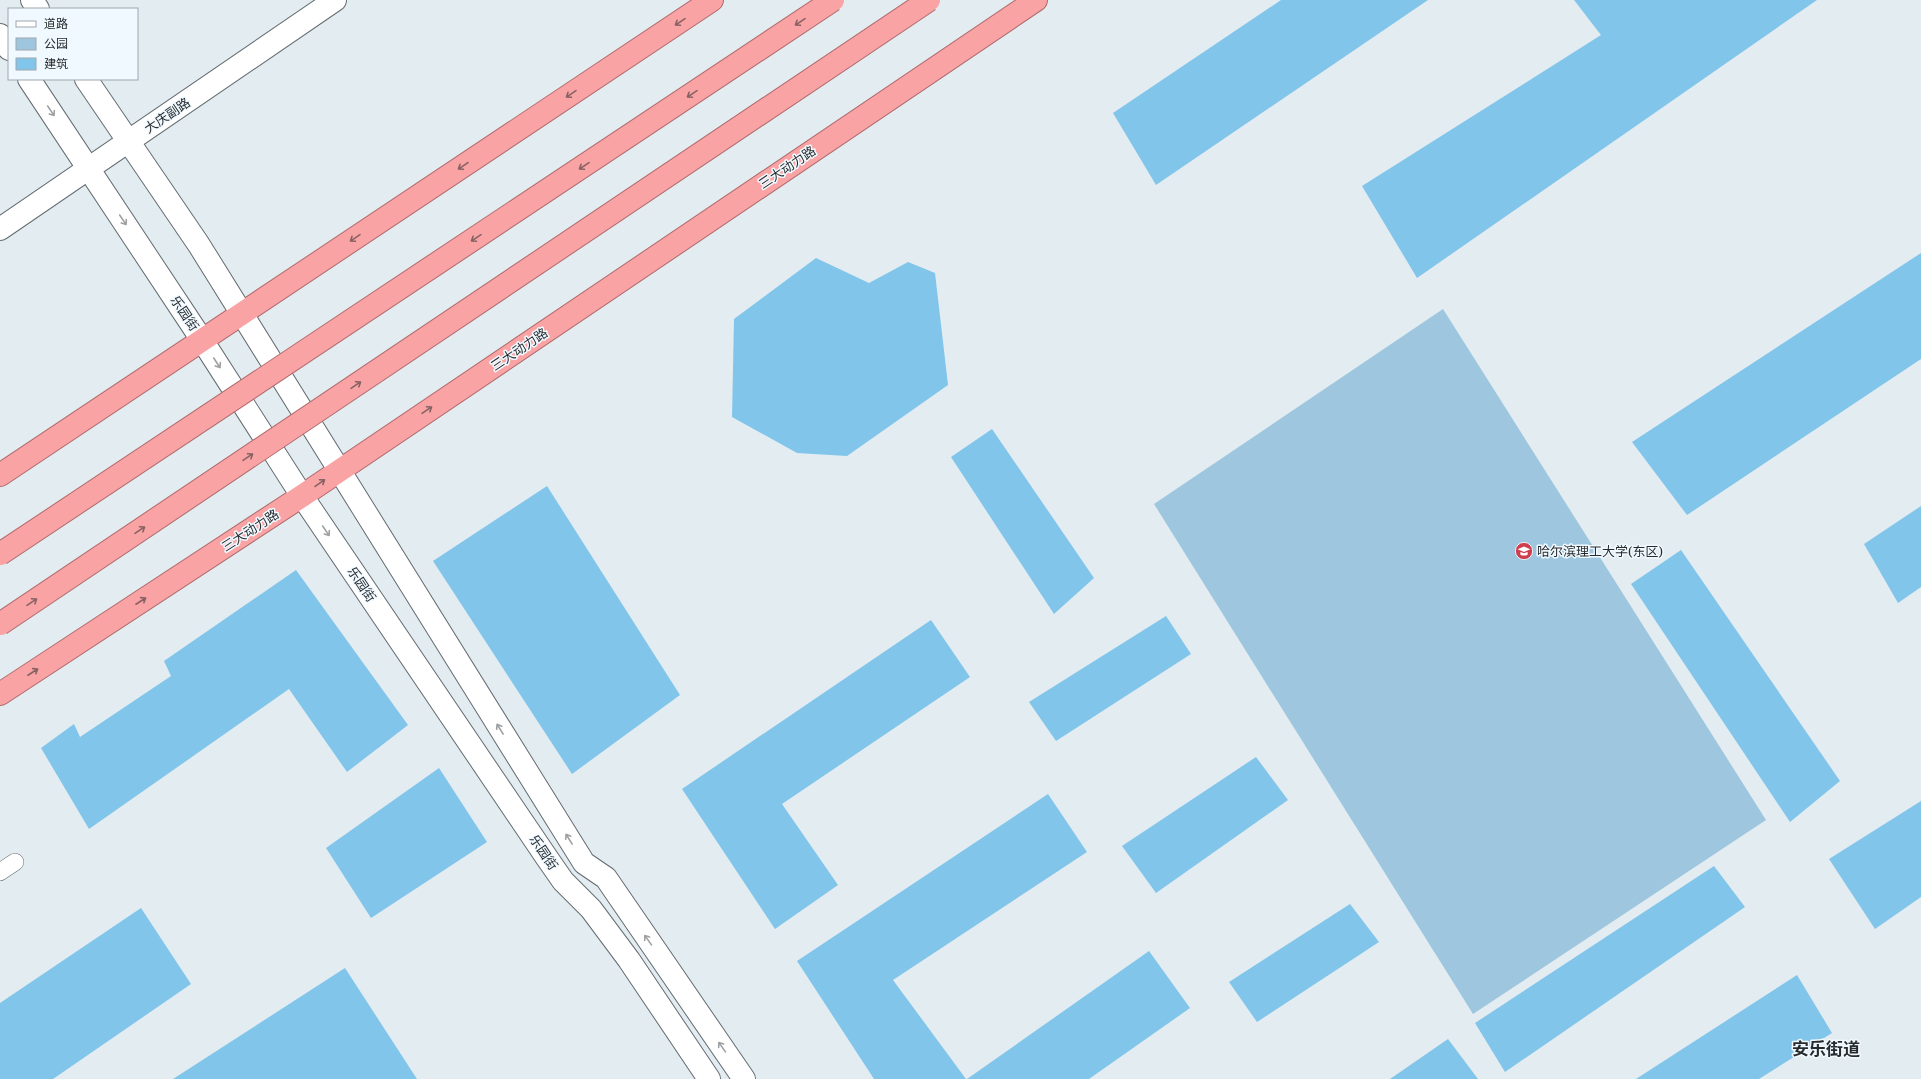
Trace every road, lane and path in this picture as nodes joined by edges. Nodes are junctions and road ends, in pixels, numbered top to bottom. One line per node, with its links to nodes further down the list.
1 (335, 0): 10 (main road, 大庆副路)
2 (712, 0): 13 (highway, one-way to 13)
3 (833, 0): 18 (highway, one-way to 18, bridge)
4 (928, 0): 19 (highway, one-way to 4, bridge)
5 (1036, 0): 15 (highway, 三大动力路, one-way to 5)
6 (0, 35): 7 (main road)
7 (8, 47)
8 (30, 80): 11 (main road, 乐园街, one-way to 11)
9 (87, 80): 10 (main road)
10 (128, 141): 11 (main road, 大庆副路); 13 (main road)
11 (89, 169): 12 (main road, 大庆副路); 14 (main road, 乐园街, one-way to 14)
12 (0, 229)
13 (241, 314): 14 (highway); 15 (main road)
14 (202, 340): 16 (highway); 17 (main road, 乐园街, one-way to 17)
15 (338, 470): 17 (highway, 三大动力路, one-way to 15); 24 (main road, one-way to 15)
16 (0, 474)
17 (302, 496): 20 (highway, 三大动力路, one-way to 17); 23 (main road, 乐园街, one-way to 23)
18 (0, 554)
19 (0, 624)
20 (0, 694)
21 (15, 862): 22 (lane)
22 (0, 872)
23 (709, 1079)
24 (744, 1079)

